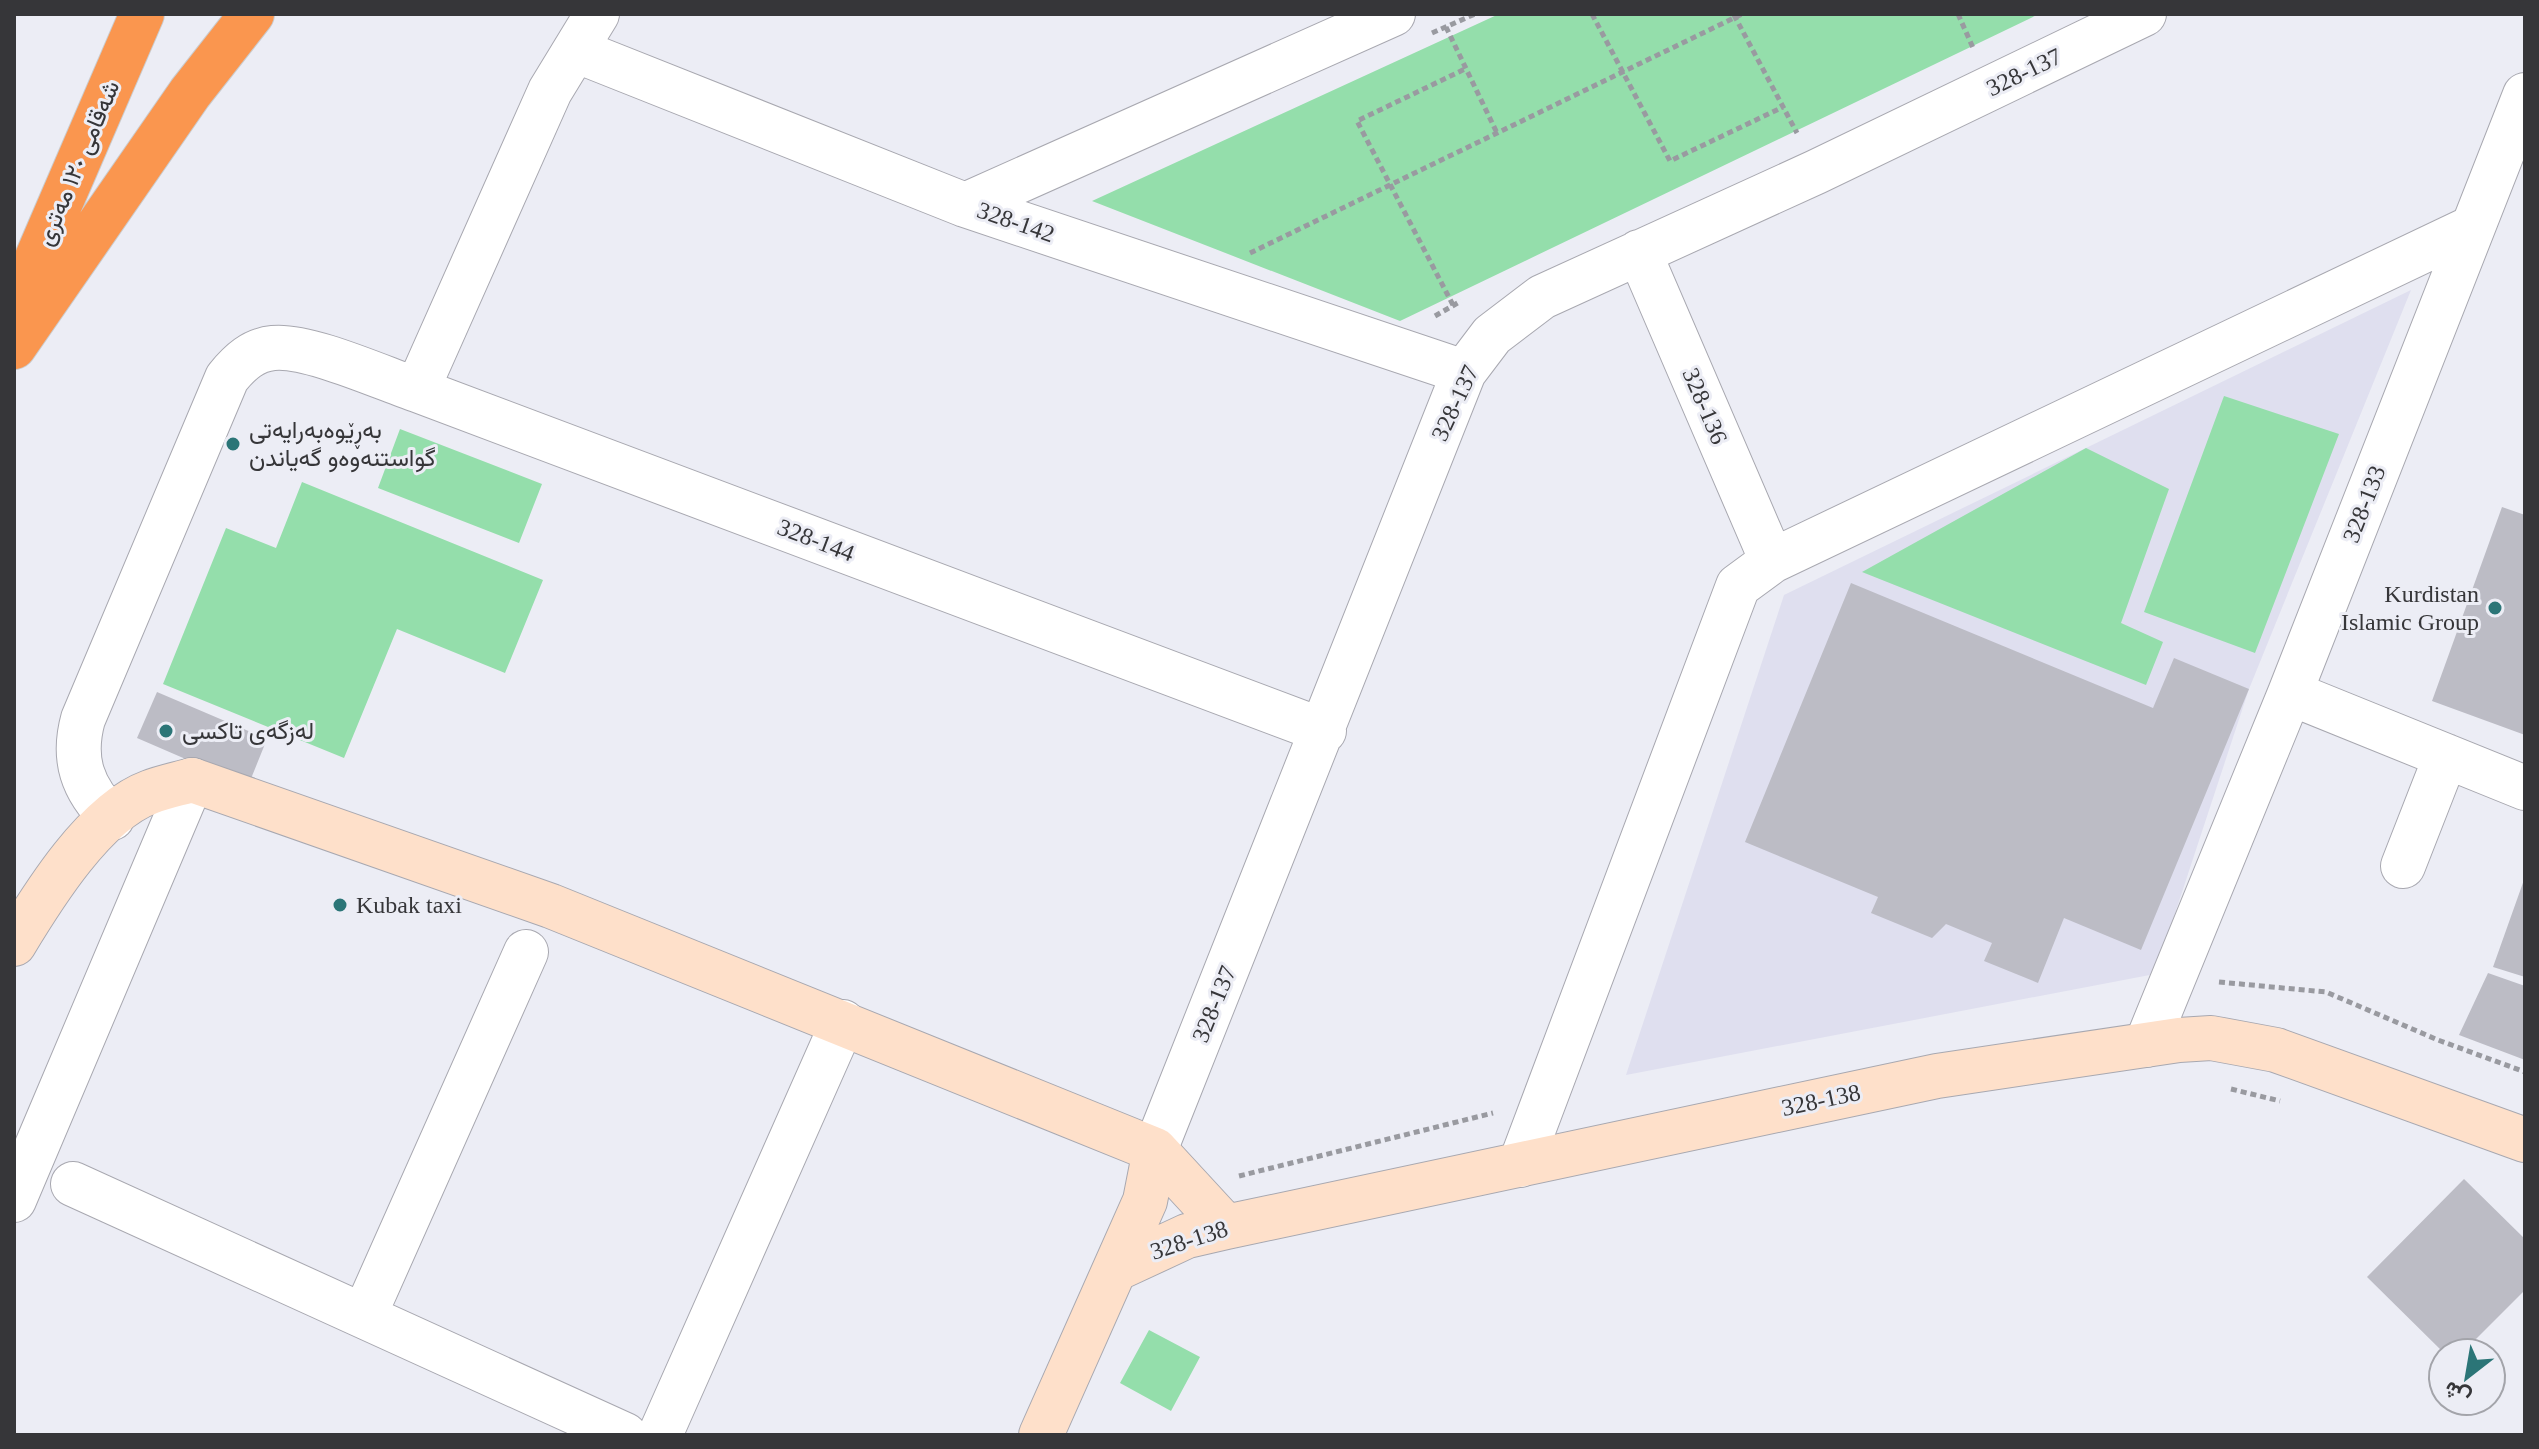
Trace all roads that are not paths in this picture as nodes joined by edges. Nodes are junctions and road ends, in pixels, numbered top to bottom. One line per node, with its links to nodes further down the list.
1 (142, 14): 10 (highway, شەقامی ١٢٠ مەتری)
2 (252, 14): 11 (highway)
3 (2144, 14): 9 (street, 328-137)
4 (1383, 16): 7 (street)
5 (586, 32): 7 (street, 328-142); 13 (street)
6 (2525, 95): 8 (street, 328-133)
7 (965, 205): 12 (street, 328-142)
8 (2473, 227): 14 (street); 15 (street, 328-133)
9 (1639, 252): 12 (street, 328-137); 14 (street, 328-136)
10 (14, 311)
11 (14, 347)
12 (1464, 372): 16 (street, 328-137)
13 (417, 390): 16 (street, 328-144); 20 (street, 328-144)
14 (1772, 561): 28 (street)
15 (2290, 693): 17 (street); 25 (street, 328-133)
16 (1324, 731): 27 (street, 328-137)
17 (2446, 756): 19 (street); 21 (street)
18 (192, 780): 20 (street); 24 (street); 30 (street)
19 (2525, 788)
20 (112, 818): 22 (street)
21 (2403, 866)
22 (14, 944)
23 (526, 952): 33 (street)
24 (843, 1022): 27 (street); 35 (street)
25 (2146, 1045): 26 (street, 328-138); 28 (street, 328-138)
26 (2525, 1140)
27 (1155, 1150): 31 (street); 32 (street)
28 (1520, 1165): 31 (street, 328-138)
29 (73, 1184): 33 (street)
30 (14, 1200)
31 (1226, 1227): 32 (street, 328-138)
32 (1116, 1269): 36 (street)
33 (364, 1316): 34 (street)
34 (625, 1435)
35 (660, 1435)
36 (1041, 1435)

